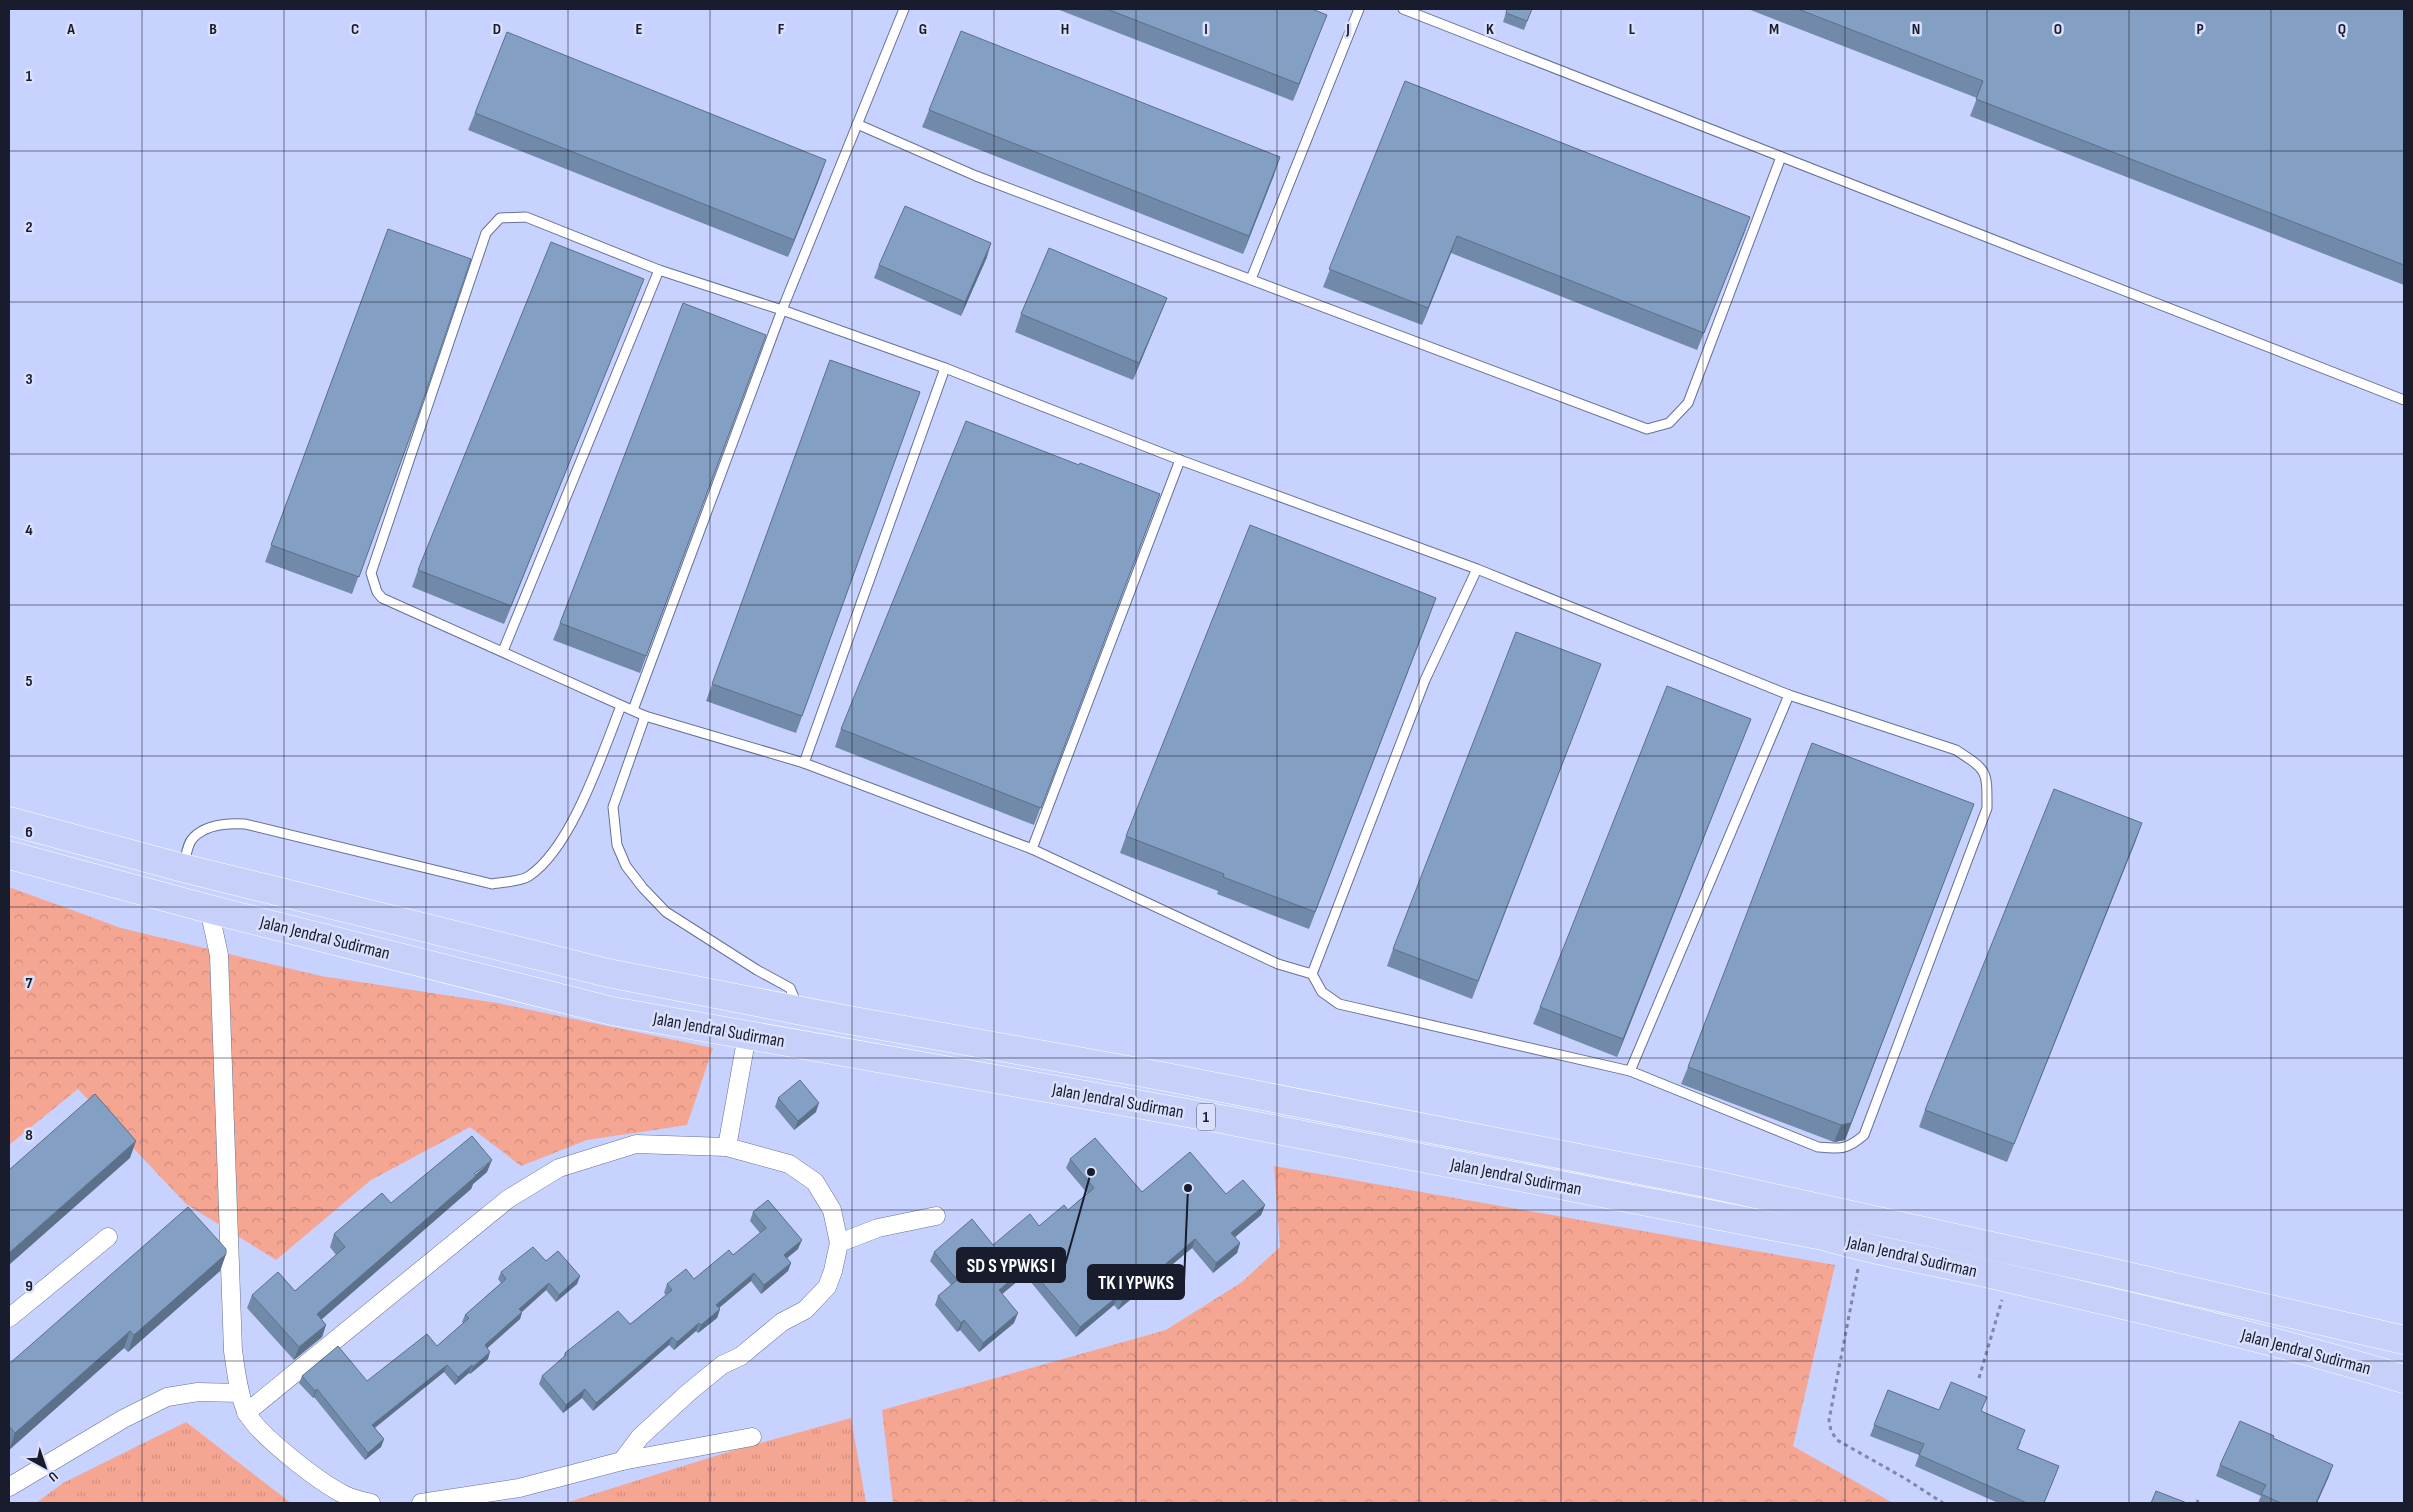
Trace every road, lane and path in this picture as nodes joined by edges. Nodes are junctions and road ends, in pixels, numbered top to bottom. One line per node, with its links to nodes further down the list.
1 (904, 9): 4 (lane)
2 (1359, 9): 7 (lane)
3 (1403, 9): 5 (lane)
4 (858, 124): 7 (lane); 8 (lane)
5 (1781, 157): 7 (lane); 10 (lane)
6 (659, 270): 8 (lane); 13 (lane); 13 (lane)
7 (1251, 279)
8 (782, 310): 9 (lane); 16 (lane)
9 (945, 368): 11 (lane); 18 (lane)
10 (2404, 400)
11 (1180, 460): 12 (lane); 20 (lane)
12 (1477, 569): 14 (lane); 24 (lane)
13 (502, 651): 15 (lane)
14 (1789, 695): 27 (lane); 27 (lane)
15 (621, 706): 16 (lane); 22 (lane)
16 (633, 710): 17 (lane)
17 (645, 716): 18 (lane); 25 (lane)
18 (804, 763): 20 (lane)
19 (9, 822): 22 (highway, Jalan Jendral Sudirman / 1)
20 (1032, 849): 24 (lane)
21 (9, 855): 23 (highway, Jalan Jendral Sudirman / 1)
22 (183, 868): 25 (highway, Jalan Jendral Sudirman / 1)
23 (209, 909): 26 (highway, Jalan Jendral Sudirman / 1); 38 (street)
24 (1312, 974): 27 (lane)
25 (800, 1011): 35 (highway, Jalan Jendral Sudirman / 1)
26 (747, 1035): 28 (street); 32 (highway, Jalan Jendral Sudirman / 1)
27 (1630, 1071)
28 (727, 1147): 31 (street); 39 (street)
29 (936, 1216): 31 (street)
30 (108, 1237): 34 (street)
31 (838, 1243): 41 (street)
32 (1862, 1247): 33 (highway, Jalan Jendral Sudirman / 1); 45 (path)
33 (2009, 1278): 36 (path); 37 (highway, Jalan Jendral Sudirman / 1)
34 (9, 1318)
35 (2404, 1340)
36 (1979, 1378)
37 (2404, 1379)
38 (240, 1393): 39 (street); 42 (street)
39 (246, 1413): 43 (street)
40 (752, 1437): 41 (street)
41 (622, 1462): 44 (street)
42 (9, 1487)
43 (371, 1503)
44 (421, 1503)
45 (1943, 1503)

